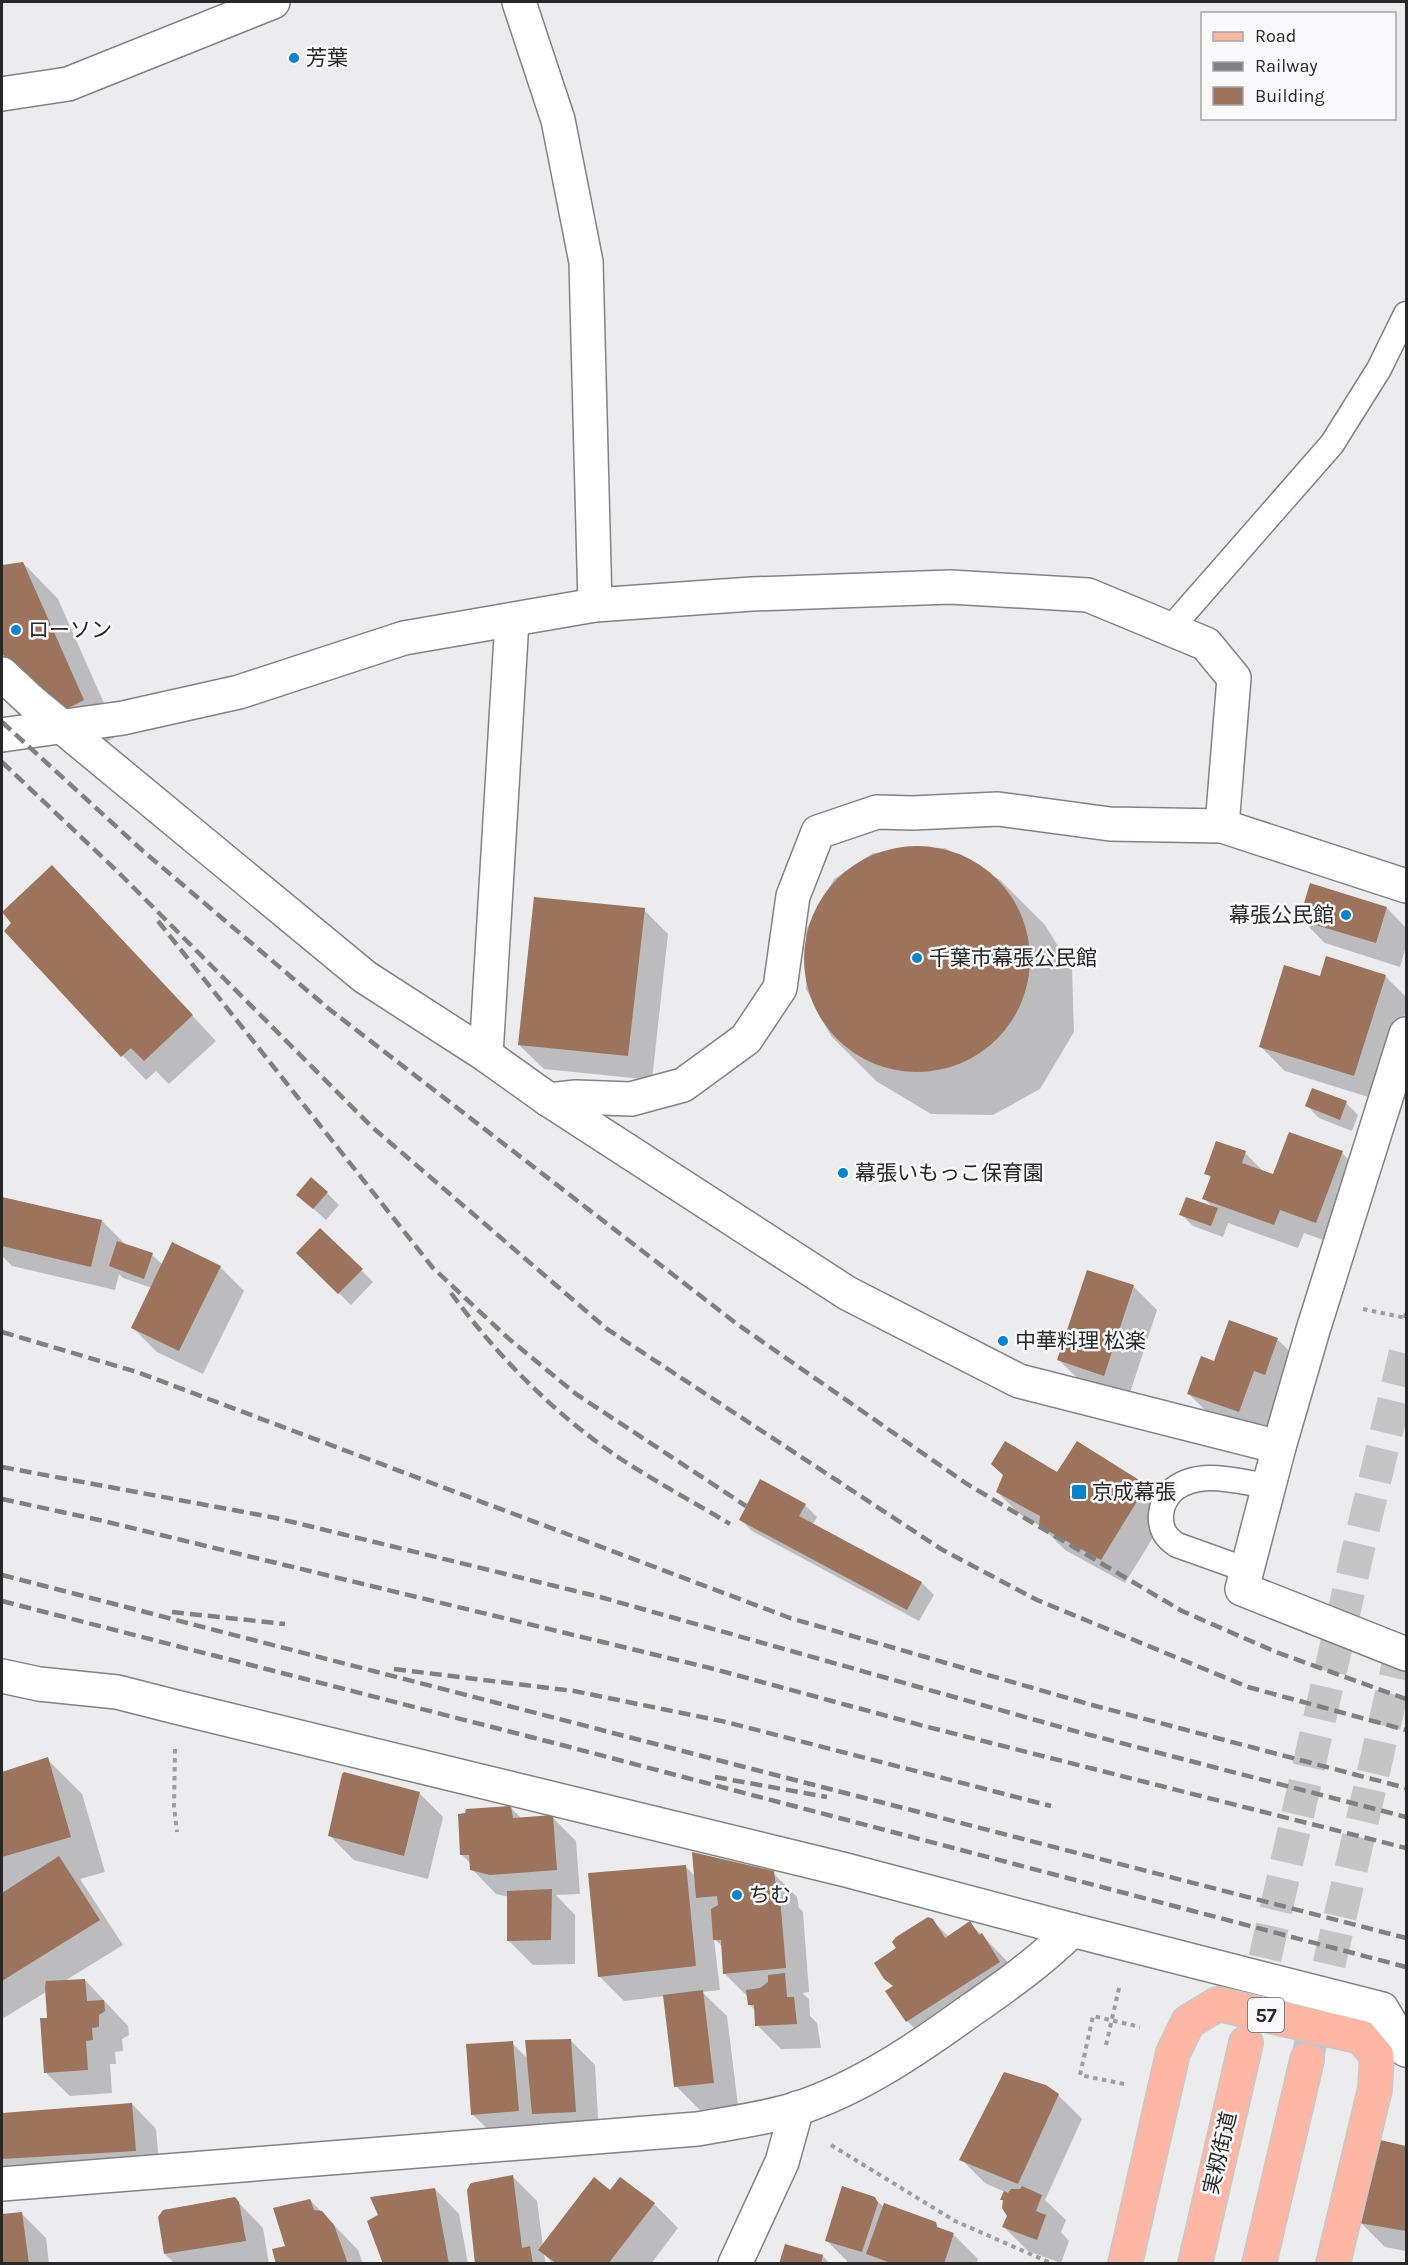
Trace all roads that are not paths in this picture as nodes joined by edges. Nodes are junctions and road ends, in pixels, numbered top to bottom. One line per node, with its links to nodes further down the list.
1 (273, 2): 3 (street)
2 (519, 2): 5 (street)
3 (2, 94)
4 (1407, 314): 7 (lane)
5 (595, 605): 6 (street); 7 (street)
6 (512, 620): 9 (street); 14 (street)
7 (1171, 628): 11 (street)
8 (2, 674): 9 (street)
9 (65, 727): 10 (street); 14 (street)
10 (2, 735)
11 (1222, 826): 12 (street); 15 (street)
12 (1407, 886)
13 (1406, 1040): 16 (street)
14 (486, 1055): 15 (street)
15 (549, 1100): 16 (street)
16 (1279, 1447): 17 (street)
17 (1269, 1486): 18 (street); 18 (lane)
18 (1247, 1570): 19 (street)
19 (1407, 1654)
20 (2, 1676): 21 (street)
21 (1072, 1930): 23 (street); 25 (street)
22 (1246, 2043): 29 (main road, 実籾街道 / 57)
23 (1407, 2050)
24 (1307, 2060): 30 (main road)
25 (796, 2115): 26 (street); 27 (street)
26 (2, 2184)
27 (735, 2264)
28 (1125, 2264): 31 (main road, 57)
29 (1195, 2264)
30 (1259, 2264)
31 (1333, 2264)

